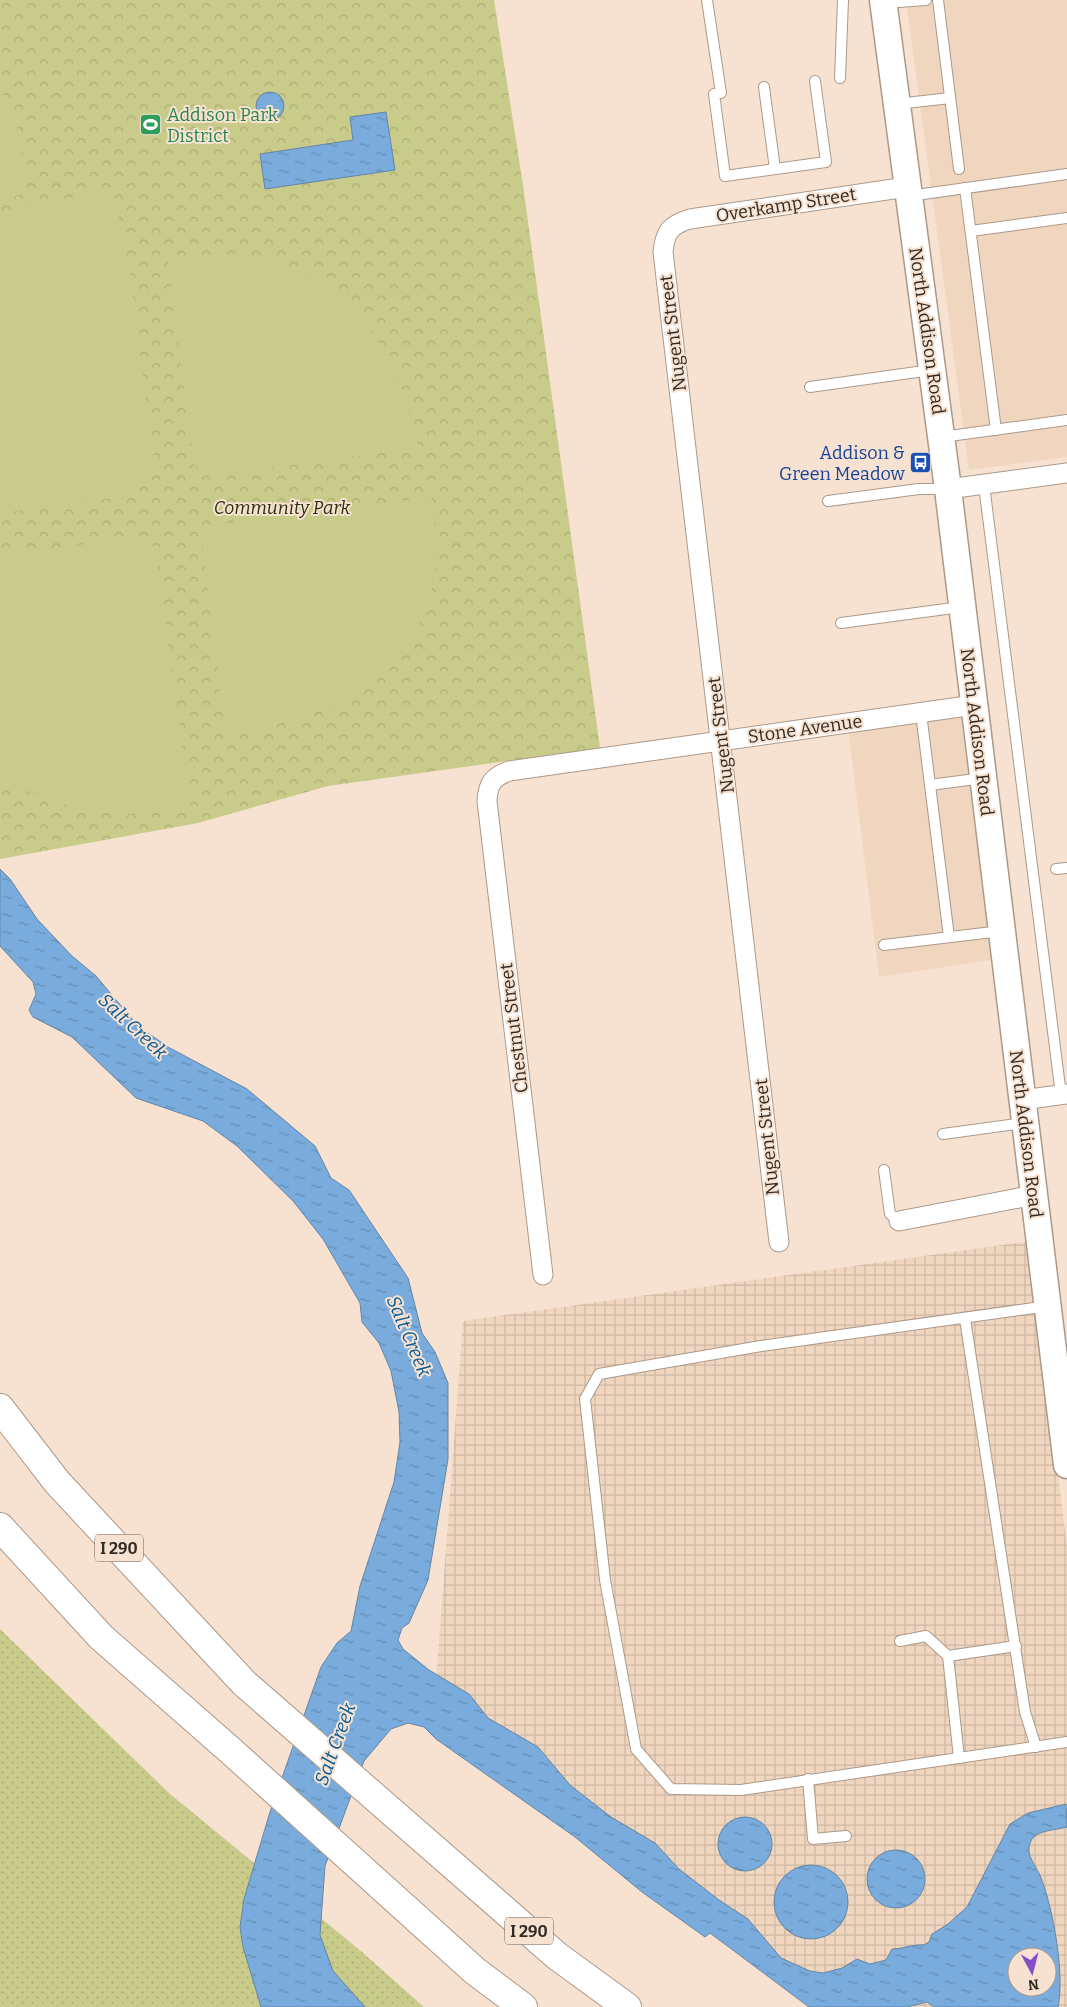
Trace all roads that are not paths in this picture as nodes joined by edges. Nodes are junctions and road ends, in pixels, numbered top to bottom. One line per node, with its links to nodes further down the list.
1 (707, 0): 11 (lane)
2 (843, 0): 6 (lane)
3 (926, 0): 5 (lane)
4 (938, 0): 9 (lane)
5 (883, 2): 10 (street, North Addison Road)
6 (840, 78)
7 (816, 81): 11 (lane)
8 (764, 87): 11 (lane)
9 (950, 98): 10 (lane); 12 (lane)
10 (897, 104): 15 (street, North Addison Road)
11 (775, 169)
12 (959, 169)
13 (1067, 174): 14 (lane)
14 (965, 188): 15 (lane); 18 (lane)
15 (908, 191): 17 (street, Overkamp Street); 19 (street, North Addison Road)
16 (1067, 218): 18 (lane)
17 (668, 229): 32 (street, Nugent Street)
18 (971, 231): 22 (lane)
19 (932, 370): 20 (lane); 23 (street, North Addison Road)
20 (810, 387)
21 (1067, 420): 22 (lane)
22 (996, 430): 23 (lane)
23 (941, 437): 26 (street, North Addison Road)
24 (1067, 473): 25 (street)
25 (984, 485): 26 (street); 39 (lane)
26 (948, 489): 27 (lane); 28 (street, North Addison Road)
27 (828, 500)
28 (962, 607): 29 (lane); 30 (street, North Addison Road)
29 (841, 623)
30 (974, 705): 31 (street, Stone Avenue); 33 (street, North Addison Road)
31 (922, 713): 32 (street, Stone Avenue); 35 (lane)
32 (722, 741): 34 (street, Stone Avenue); 45 (street, Nugent Street)
33 (983, 778): 35 (lane); 36 (street, North Addison Road)
34 (490, 782): 46 (street, Chestnut Street)
35 (930, 785): 37 (lane)
36 (1002, 931): 37 (lane); 40 (street, North Addison Road)
37 (949, 937): 38 (lane)
38 (884, 945)
39 (1064, 1094): 40 (street)
40 (1023, 1111): 41 (lane); 43 (street, North Addison Road)
41 (943, 1134)
42 (884, 1170): 44 (lane)
43 (1034, 1195): 44 (street); 47 (street, North Addison Road)
44 (899, 1221)
45 (779, 1242)
46 (543, 1275)
47 (1048, 1306): 48 (lane); 49 (street, North Addison Road)
48 (965, 1319): 54 (lane); 59 (lane)
49 (1060, 1346): 51 (street, North Addison Road)
50 (0, 1408): 62 (highway, I 290)
51 (1067, 1465)
52 (0, 1527): 61 (highway)
53 (900, 1641): 55 (lane)
54 (1016, 1646): 55 (lane); 57 (lane)
55 (948, 1656): 58 (lane)
56 (1067, 1742): 57 (lane)
57 (1036, 1746): 58 (lane)
58 (959, 1758): 59 (lane)
59 (808, 1779): 60 (lane)
60 (846, 1836)
61 (523, 2007)
62 (627, 2007)

